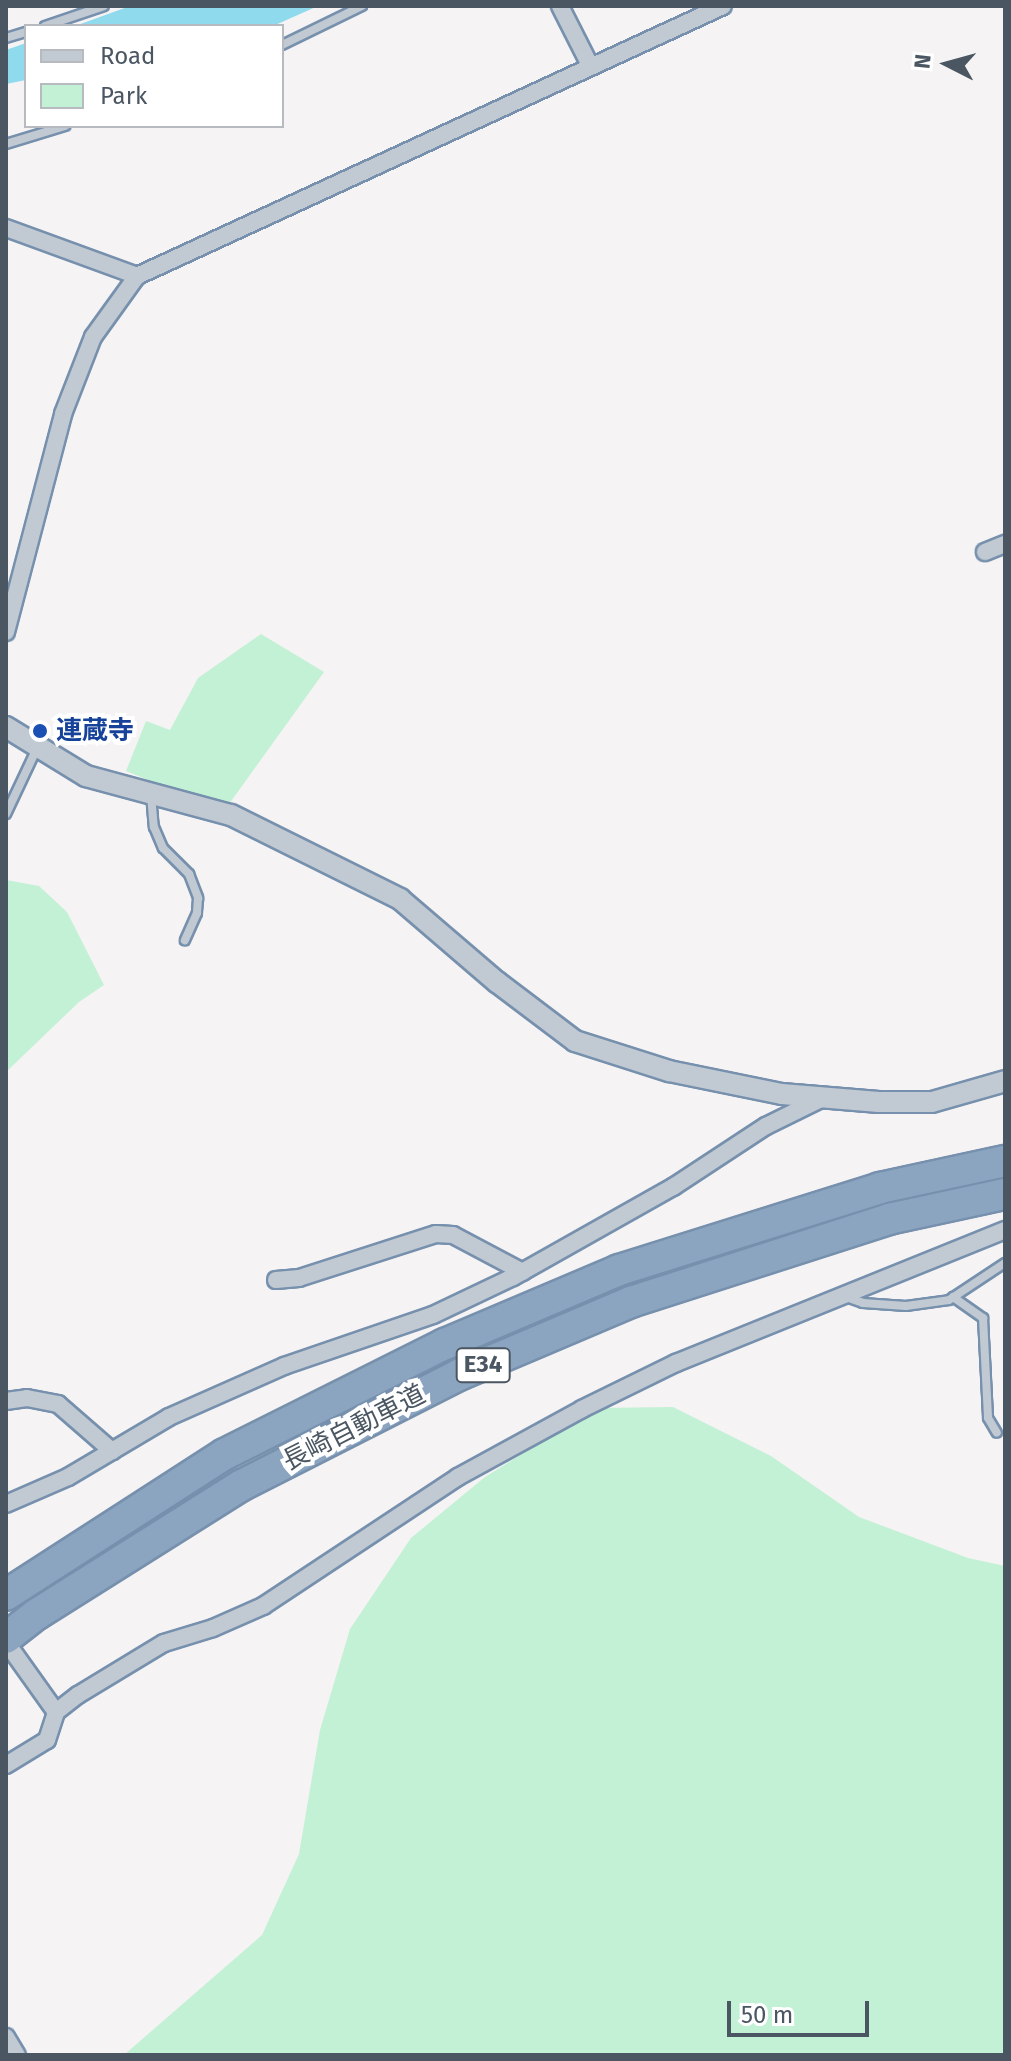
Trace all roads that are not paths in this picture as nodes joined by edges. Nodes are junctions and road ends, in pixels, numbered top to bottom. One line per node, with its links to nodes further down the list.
1 (104, 6): 5 (lane)
2 (362, 6): 6 (lane)
3 (560, 6): 7 (street)
4 (723, 6): 7 (street)
5 (51, 24)
6 (284, 44)
7 (591, 67): 11 (street)
8 (58, 128): 9 (lane)
9 (6, 144)
10 (6, 228): 11 (street)
11 (137, 276): 14 (street)
12 (1005, 544): 13 (street)
13 (985, 552)
14 (6, 632)
15 (6, 727): 16 (street)
16 (38, 747): 17 (street); 18 (lane)
17 (151, 795): 19 (lane); 21 (street)
18 (6, 814)
19 (185, 940)
20 (1005, 1081): 21 (street)
21 (823, 1098): 26 (street)
22 (1005, 1161): 34 (highway, 長崎自動車道 / E34)
23 (1005, 1194): 35 (highway, 長崎自動車道 / E34)
24 (1005, 1230): 28 (street)
25 (1005, 1263): 29 (lane)
26 (523, 1272): 27 (street); 32 (street)
27 (276, 1280)
28 (845, 1297): 29 (lane); 36 (street)
29 (953, 1297): 31 (lane)
30 (6, 1401): 32 (street)
31 (997, 1433)
32 (112, 1451): 33 (street)
33 (6, 1504)
34 (6, 1595)
35 (6, 1640): 36 (street)
36 (56, 1712): 37 (street)
37 (6, 1765)
38 (6, 2037): 39 (street)
39 (17, 2055)

